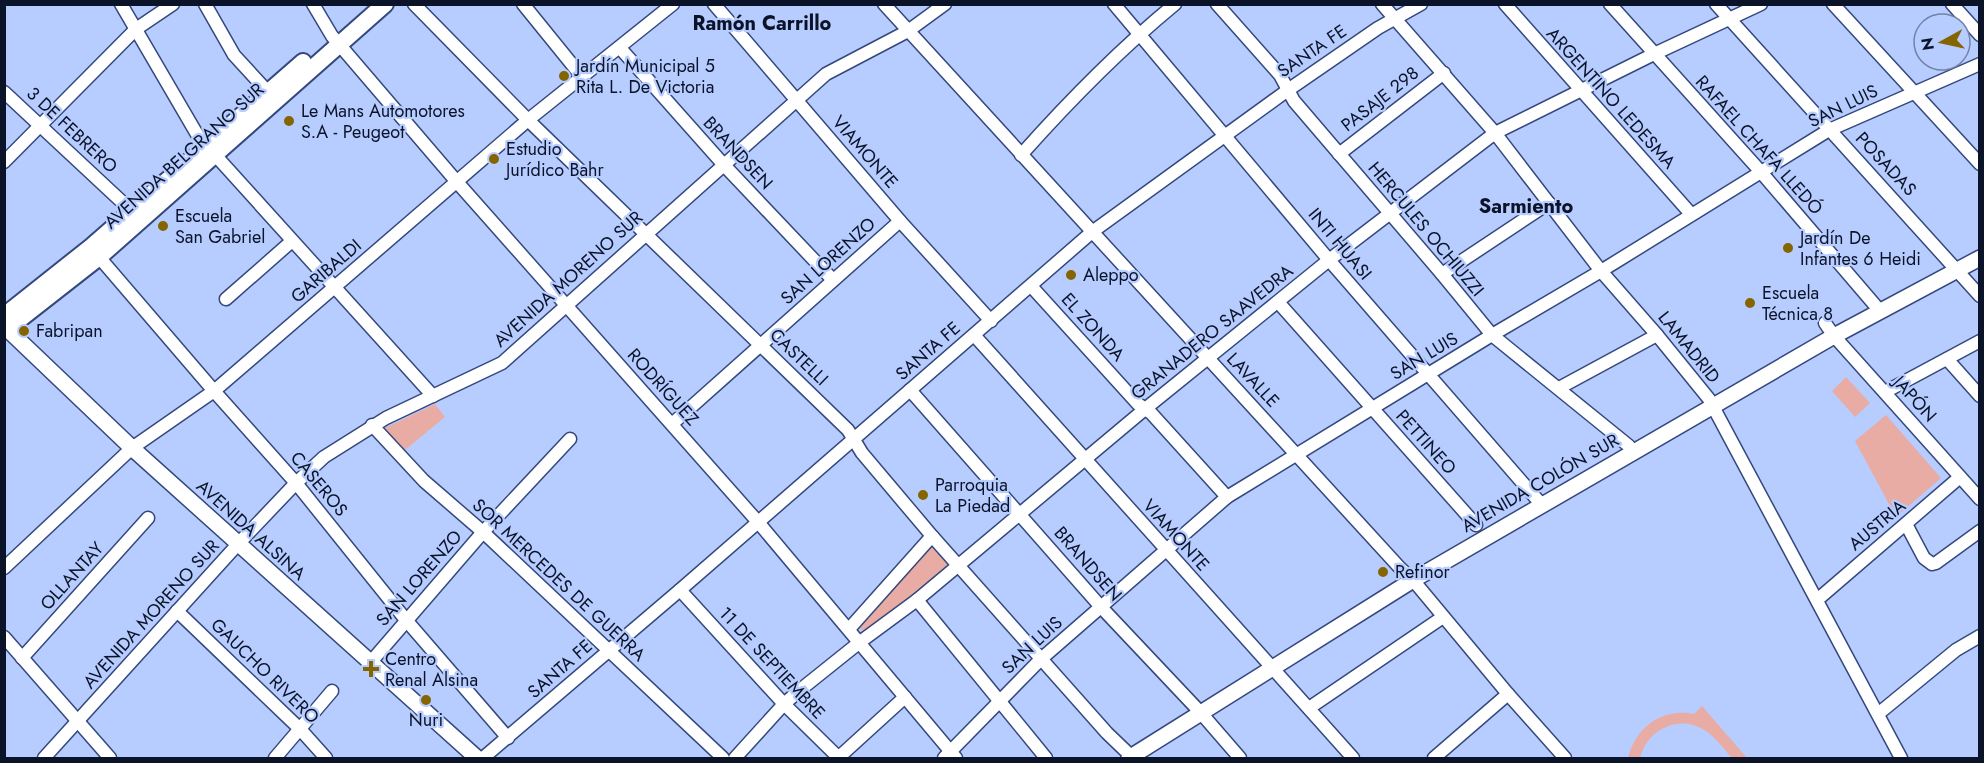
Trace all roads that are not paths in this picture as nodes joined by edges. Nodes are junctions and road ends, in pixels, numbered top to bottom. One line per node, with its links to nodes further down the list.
1 (121, 4): 26 (street)
2 (173, 4): 26 (street)
3 (205, 4): 38 (street)
4 (313, 4): 30 (street, RODRÍGUEZ)
5 (368, 4): 30 (highway, AVENIDA BELGRANO SUR)
6 (385, 4): 30 (highway, AVENIDA BELGRANO SUR)
7 (414, 4): 42 (street, CASTELLI)
8 (523, 4): 35 (street)
9 (674, 4): 31 (street, GARIBALDI)
10 (714, 4): 41 (street, VIAMONTE)
11 (884, 4): 27 (street, LAVALLE)
12 (945, 4): 27 (street, AVENIDA MORENO SUR)
13 (1114, 4): 28 (street, INTI HUASI)
14 (1174, 4): 28 (street)
15 (1217, 4): 36 (street, HERCULES OCHIUZZI)
16 (1382, 4): 24 (street, LAMADRID)
17 (1421, 4): 24 (street, SANTA FE)
18 (1504, 4): 39 (street, ARGENTINO LEDESMA)
19 (1610, 4): 32 (street, RAFAEL CHAFA LLEDÓ)
20 (1716, 4): 25 (street, POSADAS)
21 (1761, 4): 25 (street, GRANADERO SAAVEDRA)
22 (1833, 4): 40 (street)
23 (1952, 4): 29 (street)
24 (1394, 18): 34 (street, LAMADRID); 36 (street, SANTA FE)
25 (1729, 19): 32 (street, GRANADERO SAAVEDRA); 44 (street, POSADAS)
26 (136, 29): 43 (street); 47 (street)
27 (908, 31): 41 (street, AVENIDA MORENO SUR); 49 (street, LAVALLE)
28 (1139, 34): 46 (street, INTI HUASI); 49 (street)
29 (1980, 35)
30 (335, 40): 38 (highway, AVENIDA BELGRANO SUR); 47 (highway, AVENIDA BELGRANO SUR); 54 (street, RODRÍGUEZ)
31 (620, 48): 35 (street, GARIBALDI); 51 (street, BRANDSEN)
32 (1654, 54): 39 (street, GRANADERO SAAVEDRA); 53 (street, RAFAEL CHAFA LLEDÓ)
33 (1980, 64): 40 (street, SAN LUIS)
34 (1444, 73): 45 (street, LAMADRID); 48 (street, PASAJE 298)
35 (583, 78): 42 (street, GARIBALDI)
36 (1288, 90): 46 (street, SANTA FE); 48 (street, HERCULES OCHIUZZI)
37 (4, 92): 43 (street, 3 DE FEBRERO)
38 (268, 92): 47 (highway, AVENIDA BELGRANO SUR)
39 (1580, 92): 45 (street, GRANADERO SAAVEDRA); 57 (street, ARGENTINO LEDESMA)
40 (1914, 92): 44 (street, SAN LUIS); 52 (street)
41 (796, 99): 51 (street, AVENIDA MORENO SUR); 59 (street, VIAMONTE)
42 (528, 120): 54 (street, GARIBALDI); 61 (street, CASTELLI)
43 (41, 124): 50 (street); 58 (street, 3 DE FEBRERO)
44 (1829, 130): 53 (street, SAN LUIS); 67 (street, POSADAS)
45 (1496, 133): 55 (street, LAMADRID); 56 (street, GRANADERO SAAVEDRA)
46 (1224, 134): 60 (street, SANTA FE); 65 (street, INTI HUASI)
47 (211, 150): 58 (highway, AVENIDA BELGRANO SUR); 62 (street)
48 (1339, 154): 56 (street, HERCULES OCHIUZZI)
49 (1021, 155): 60 (street, LAVALLE)
50 (4, 162)
51 (723, 164): 61 (street, AVENIDA MORENO SUR); 69 (street, BRANDSEN)
52 (1980, 164)
53 (1761, 172): 57 (street, SAN LUIS); 76 (street, RAFAEL CHAFA LLEDÓ)
54 (457, 182): 71 (street, GARIBALDI); 75 (street, RODRÍGUEZ)
55 (1549, 203): 66 (street, LAMADRID); 68 (street)
56 (1389, 213): 65 (street, GRANADERO SAAVEDRA); 68 (street, HERCULES OCHIUZZI)
57 (1691, 214): 66 (street, SAN LUIS)
58 (136, 216): 63 (highway, AVENIDA BELGRANO SUR); 79 (highway, AVENIDA BELGRANO SUR)
59 (900, 221): 69 (street, SAN LORENZO); 77 (street, VIAMONTE)
60 (1092, 232): 70 (street, SANTA FE); 86 (street, LAVALLE)
61 (646, 233): 75 (street, AVENIDA MORENO SUR); 85 (street, CASTELLI)
62 (292, 241): 71 (street); 73 (street)
63 (99, 257): 79 (highway, AVENIDA BELGRANO SUR); 91 (street, CASEROS)
64 (1980, 258): 67 (main road, AVENIDA COLÓN SUR)
65 (1329, 260): 74 (street, GRANADERO SAAVEDRA); 88 (street, INTI HUASI)
66 (1601, 271): 80 (street, LAMADRID); 82 (street, SAN LUIS)
67 (1957, 271): 72 (street, POSADAS); 76 (main road, AVENIDA COLÓN SUR)
68 (1442, 274): 82 (street, HERCULES OCHIUZZI)
69 (833, 280): 85 (street, SAN LORENZO)
70 (1031, 286): 77 (street, SANTA FE); 97 (street, EL ZONDA)
71 (334, 289): 91 (street, GARIBALDI); 93 (street)
72 (1980, 296)
73 (226, 299)
74 (1278, 303): 86 (street, GRANADERO SAAVEDRA); 96 (street, PETTINEO)
75 (567, 306): 93 (street, AVENIDA MORENO SUR); 98 (street, RODRÍGUEZ)
76 (1880, 311): 83 (main road, AVENIDA COLÓN SUR)
77 (991, 321): 81 (street, SANTA FE)
78 (1825, 323): 83 (street, JAPÓN)
79 (5, 326): 102 (main road, AVENIDA ALSINA)
80 (1657, 334): 89 (street); 95 (street, LAMADRID)
81 (974, 335): 90 (street, SANTA FE); 105 (street, VIAMONTE)
82 (1492, 335): 88 (street, SAN LUIS); 89 (street, HERCULES OCHIUZZI)
83 (1834, 336): 92 (street, JAPÓN); 95 (main road, AVENIDA COLÓN SUR)
84 (1980, 341): 87 (street)
85 (762, 346): 98 (street, SAN LORENZO); 101 (street, CASTELLI)
86 (1208, 358): 97 (street, GRANADERO SAAVEDRA); 104 (street, LAVALLE)
87 (1947, 359): 92 (street); 94 (street)
88 (1429, 375): 96 (street, SAN LUIS); 110 (street, INTI HUASI)
89 (1559, 388): 103 (street, HERCULES OCHIUZZI)
90 (910, 390): 101 (street, SANTA FE); 111 (street, BRANDSEN)
91 (214, 391): 102 (street, GARIBALDI); 107 (street, CASEROS)
92 (1885, 392): 106 (street, JAPÓN)
93 (433, 396): 99 (street, AVENIDA MORENO SUR)
94 (1980, 396)
95 (1713, 407): 103 (main road, AVENIDA COLÓN SUR); 126 (street, LAMADRID)
96 (1372, 408): 104 (street, SAN LUIS); 115 (street, PETTINEO)
97 (1145, 409): 105 (street, GRANADERO SAAVEDRA); 108 (street, EL ZONDA)
98 (672, 424): 113 (street, RODRÍGUEZ)
99 (372, 425): 107 (street, AVENIDA MORENO SUR); 117 (street, SOR MERCEDES DE GUERRA)
100 (570, 439): 117 (street, SAN LORENZO)
101 (853, 439): 113 (street, SANTA FE); 118 (street, CASTELLI)
102 (132, 448): 119 (main road, AVENIDA ALSINA); 122 (street, GARIBALDI)
103 (1634, 452): 110 (main road, AVENIDA COLÓN SUR)
104 (1297, 454): 108 (street, SAN LUIS); 123 (street, LAVALLE)
105 (1085, 460): 111 (street, GRANADERO SAAVEDRA); 120 (street, VIAMONTE)
106 (1960, 477): 109 (street, JAPÓN); 114 (street, AUSTRIA)
107 (296, 483): 119 (street, AVENIDA MORENO SUR); 130 (street, CASEROS)
108 (1227, 497): 120 (street, SAN LUIS)
109 (1980, 499)
110 (1541, 504): 123 (main road, AVENIDA COLÓN SUR)
111 (1020, 514): 121 (street, GRANADERO SAAVEDRA); 127 (street, BRANDSEN)
112 (148, 518): 136 (street, OLLANTAY)
113 (758, 522): 124 (street, SANTA FE); 131 (street, RODRÍGUEZ)
114 (1906, 524): 116 (street); 126 (street, AUSTRIA)
115 (1476, 525)
116 (1980, 531)
117 (483, 532): 130 (street, SAN LORENZO); 135 (street, SOR MERCEDES DE GUERRA)
118 (932, 536): 121 (street, CASTELLI); 131 (street)
119 (238, 544): 128 (street, AVENIDA MORENO SUR); 138 (main road, AVENIDA ALSINA)
120 (1165, 550): 127 (street, SAN LUIS); 139 (street, VIAMONTE)
121 (958, 565): 125 (street, GRANADERO SAAVEDRA); 137 (street, CASTELLI)
122 (4, 568)
123 (1413, 580): 129 (street, LAVALLE); 139 (main road, AVENIDA COLÓN SUR)
124 (680, 590): 135 (street, SANTA FE); 144 (street, 11 DE SEPTIEMBRE)
125 (917, 600): 134 (street, GRANADERO SAAVEDRA); 143 (street)
126 (1817, 600): 147 (street, LAMADRID)
127 (1101, 607): 137 (street, SAN LUIS); 146 (street, BRANDSEN)
128 (177, 611): 148 (street, AVENIDA MORENO SUR); 149 (street, GAUCHO RIVERO)
129 (1443, 617): 141 (street, LAVALLE); 145 (street)
130 (406, 620): 138 (street, SAN LORENZO); 150 (street, CASEROS)
131 (849, 629): 134 (street, RODRÍGUEZ)
132 (1980, 636): 147 (street)
133 (4, 637): 136 (street)
134 (860, 642): 142 (street, RODRÍGUEZ); 144 (street, GRANADERO SAAVEDRA)
135 (609, 651): 150 (street, SANTA FE); 160 (street, SOR MERCEDES DE GUERRA)
136 (22, 658): 148 (street)
137 (1041, 659): 143 (street, SAN LUIS); 153 (street, CASTELLI)
138 (370, 663): 158 (main road, AVENIDA ALSINA)
139 (1273, 668): 145 (street, VIAMONTE); 146 (main road, AVENIDA COLÓN SUR)
140 (332, 691): 149 (street)
141 (1508, 694): 165 (street); 166 (street, LAVALLE)
142 (905, 698): 151 (street, RODRÍGUEZ); 152 (street)
143 (999, 701): 151 (street, SAN LUIS); 162 (street)
144 (784, 704): 152 (street, 11 DE SEPTIEMBRE); 161 (street, GRANADERO SAAVEDRA)
145 (1309, 708): 164 (street, VIAMONTE)
146 (1201, 713): 153 (main road, AVENIDA COLÓN SUR); 163 (street, BRANDSEN)
147 (1878, 714): 167 (street, LAMADRID)
148 (77, 722): 154 (street, AVENIDA MORENO SUR); 155 (street)
149 (300, 729): 156 (street); 157 (street, GAUCHO RIVERO)
150 (508, 738): 159 (street, SANTA FE)
151 (950, 756)
152 (838, 758)
153 (1131, 758)
154 (44, 759)
155 (110, 759)
156 (275, 759)
157 (326, 759)
158 (477, 759)
159 (483, 759)
160 (723, 759)
161 (735, 759)
162 (1046, 759)
163 (1240, 759)
164 (1353, 759)
165 (1434, 759)
166 (1566, 759)
167 (1901, 759)

